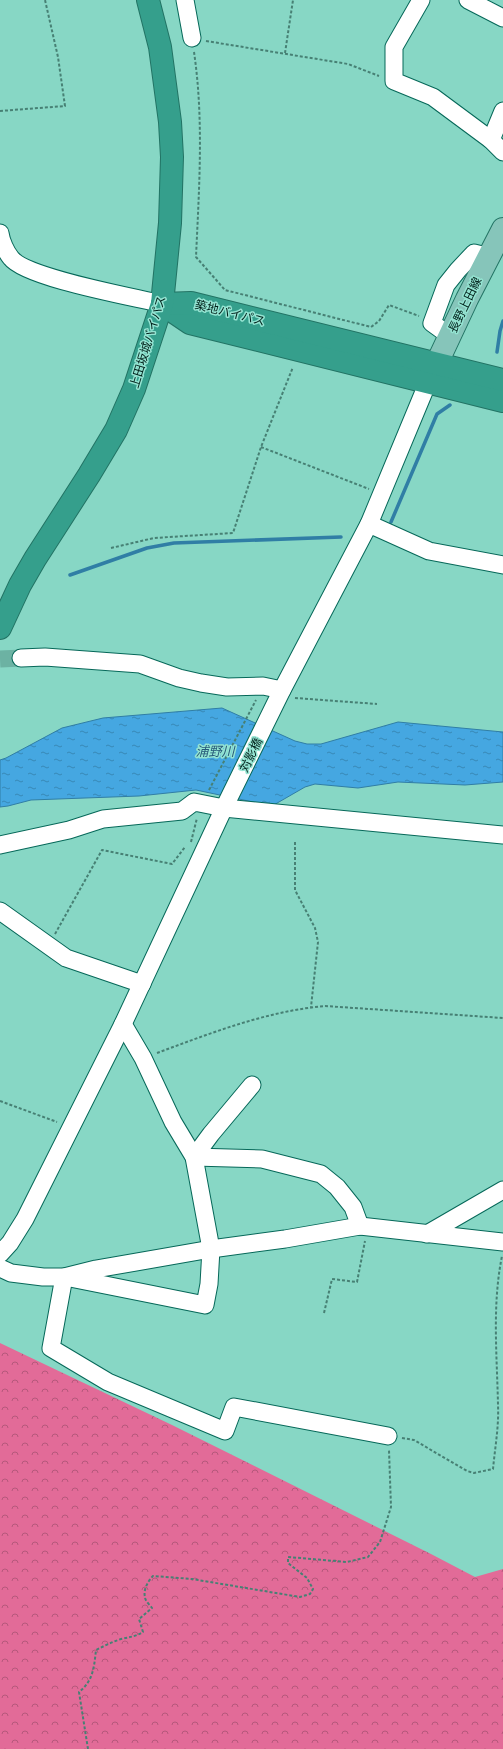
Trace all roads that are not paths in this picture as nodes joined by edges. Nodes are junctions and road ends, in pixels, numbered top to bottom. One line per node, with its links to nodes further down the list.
1 (148, 0): 13 (highway, 上田坂城バイパス)
2 (185, 0): 6 (street)
3 (421, 0): 8 (street)
4 (468, 0): 5 (street)
5 (503, 18)
6 (192, 38)
7 (503, 111): 8 (street)
8 (491, 140): 9 (street)
9 (503, 152)
10 (503, 229): 12 (main road, 長野上田線)
11 (0, 233): 13 (street)
12 (488, 258): 14 (main road, 長野上田線); 14 (street)
13 (162, 304): 15 (highway, 築地バイパス); 15 (highway, 築地バイパス); 20 (highway, 上田坂城バイパス)
14 (450, 336): 15 (main road, 長野上田線)
15 (433, 372): 16 (highway, 築地バイパス); 17 (highway, 築地バイパス); 18 (street, 対影橋)
16 (503, 380)
17 (503, 401)
18 (369, 524): 19 (street); 22 (street, 対影橋)
19 (503, 565)
20 (0, 628)
21 (20, 658): 22 (street)
22 (279, 698): 23 (street, 対影橋)
23 (225, 805): 24 (street); 25 (street); 27 (street, 対影橋)
24 (503, 835)
25 (0, 845)
26 (0, 911): 27 (street)
27 (142, 984): 28 (street, 対影橋)
28 (123, 1024): 30 (street); 36 (street, 対影橋)
29 (252, 1085): 30 (street)
30 (194, 1157): 32 (street); 35 (street)
31 (503, 1190): 33 (street)
32 (364, 1226): 33 (street); 35 (street)
33 (427, 1234): 34 (street)
34 (502, 1248)
35 (211, 1249): 38 (street); 38 (street)
36 (0, 1254)
37 (0, 1268): 38 (street)
38 (64, 1277): 39 (street)
39 (388, 1436)

